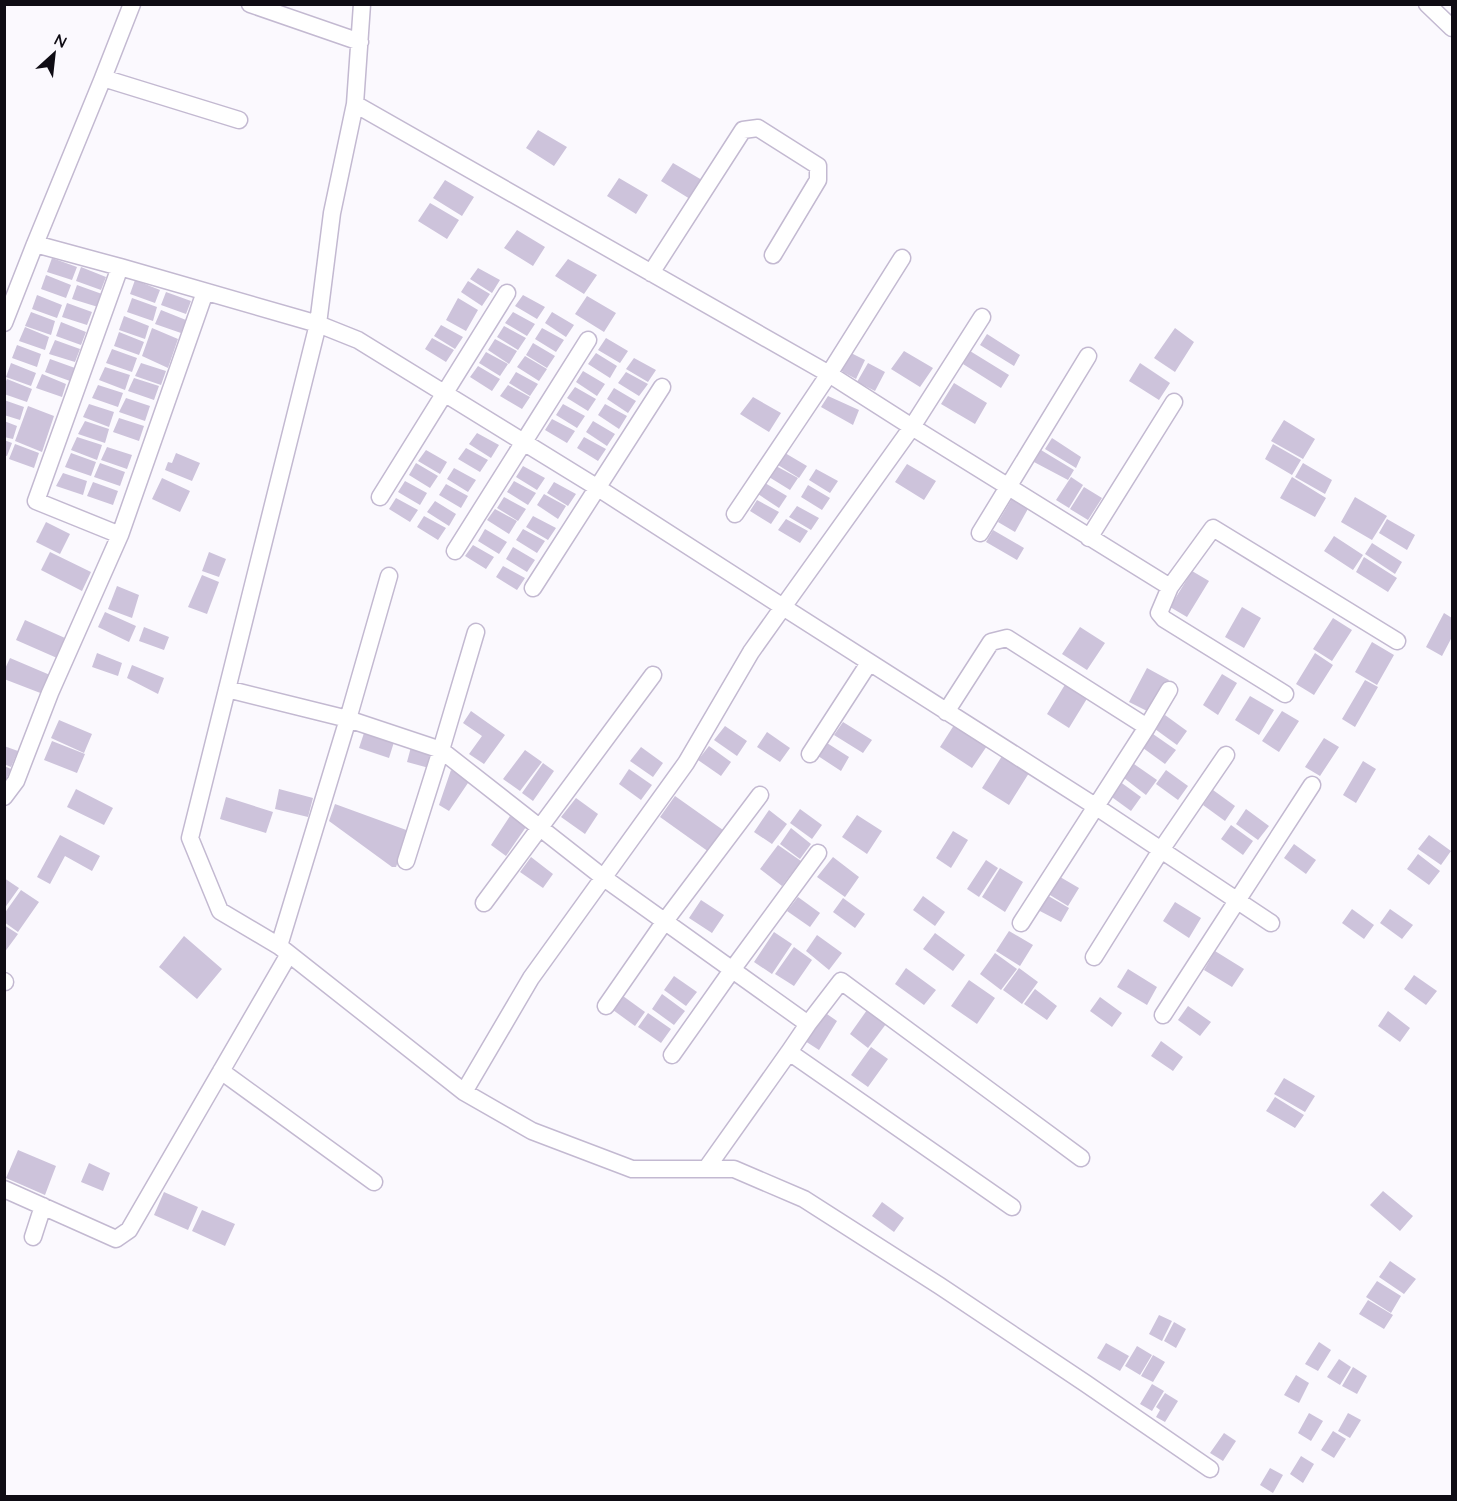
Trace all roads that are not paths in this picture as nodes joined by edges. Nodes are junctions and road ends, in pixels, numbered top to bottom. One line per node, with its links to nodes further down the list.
1 (132, 4): 7 (street)
2 (250, 4): 6 (street)
3 (362, 4): 6 (street)
4 (1431, 6): 5 (street)
5 (1452, 28)
6 (360, 42): 8 (street)
7 (103, 78): 9 (street); 10 (street)
8 (355, 104): 14 (street); 19 (street)
9 (239, 120)
10 (35, 244): 13 (street); 18 (street)
11 (773, 255): 14 (street)
12 (902, 258): 22 (street)
13 (120, 267): 15 (street); 33 (street)
14 (651, 273): 22 (street)
15 (205, 292): 19 (street); 33 (street)
16 (507, 293): 24 (street)
17 (982, 317): 26 (street)
18 (4, 323)
19 (318, 324): 24 (street); 44 (street)
20 (588, 340): 27 (street)
21 (1088, 356): 28 (street)
22 (829, 374): 26 (street); 31 (street)
23 (662, 387): 29 (street)
24 (445, 394): 27 (street); 30 (street)
25 (1174, 402): 34 (street)
26 (912, 427): 28 (street); 39 (street)
27 (524, 441): 29 (street); 35 (street)
28 (1007, 487): 32 (street); 34 (street)
29 (598, 488): 38 (street); 39 (street)
30 (380, 497)
31 (735, 514)
32 (980, 533)
33 (120, 535): 55 (street)
34 (1089, 538): 37 (street)
35 (455, 551)
36 (388, 576): 48 (street)
37 (1170, 587): 41 (street); 46 (street)
38 (532, 588)
39 (783, 607): 42 (street); 61 (street)
40 (476, 632): 50 (street)
41 (1397, 641)
42 (869, 663): 47 (street); 51 (street)
43 (653, 675): 57 (street)
44 (227, 690): 48 (street); 67 (street)
45 (1169, 690): 49 (street)
46 (1284, 694)
47 (946, 712): 49 (street); 56 (street)
48 (348, 719): 50 (street); 67 (street)
49 (1147, 727): 56 (street)
50 (441, 750): 57 (street); 60 (street)
51 (810, 754)
52 (1226, 755): 58 (street)
53 (1312, 785): 62 (street)
54 (760, 795): 64 (street)
55 (4, 797)
56 (1095, 806): 58 (street); 65 (street)
57 (541, 828): 61 (street); 63 (street)
58 (1161, 850): 62 (street); 68 (street)
59 (818, 853): 69 (street)
60 (406, 861)
61 (604, 878): 64 (street); 76 (street)
62 (1237, 901): 66 (street); 71 (street)
63 (484, 903)
64 (665, 921): 69 (street); 70 (street)
65 (1021, 923)
66 (1271, 923)
67 (284, 950): 75 (street); 76 (street)
68 (1094, 957)
69 (732, 970): 72 (street); 74 (street)
70 (606, 1006)
71 (1163, 1015)
72 (808, 1024): 73 (street); 77 (street)
73 (789, 1052): 78 (street); 82 (street)
74 (672, 1055)
75 (221, 1071): 79 (street); 81 (street)
76 (464, 1092): 78 (street)
77 (1081, 1158)
78 (706, 1169): 84 (street)
79 (374, 1182)
80 (4, 1189): 81 (street)
81 (43, 1206): 83 (street)
82 (1012, 1208)
83 (33, 1237)
84 (1210, 1469)

